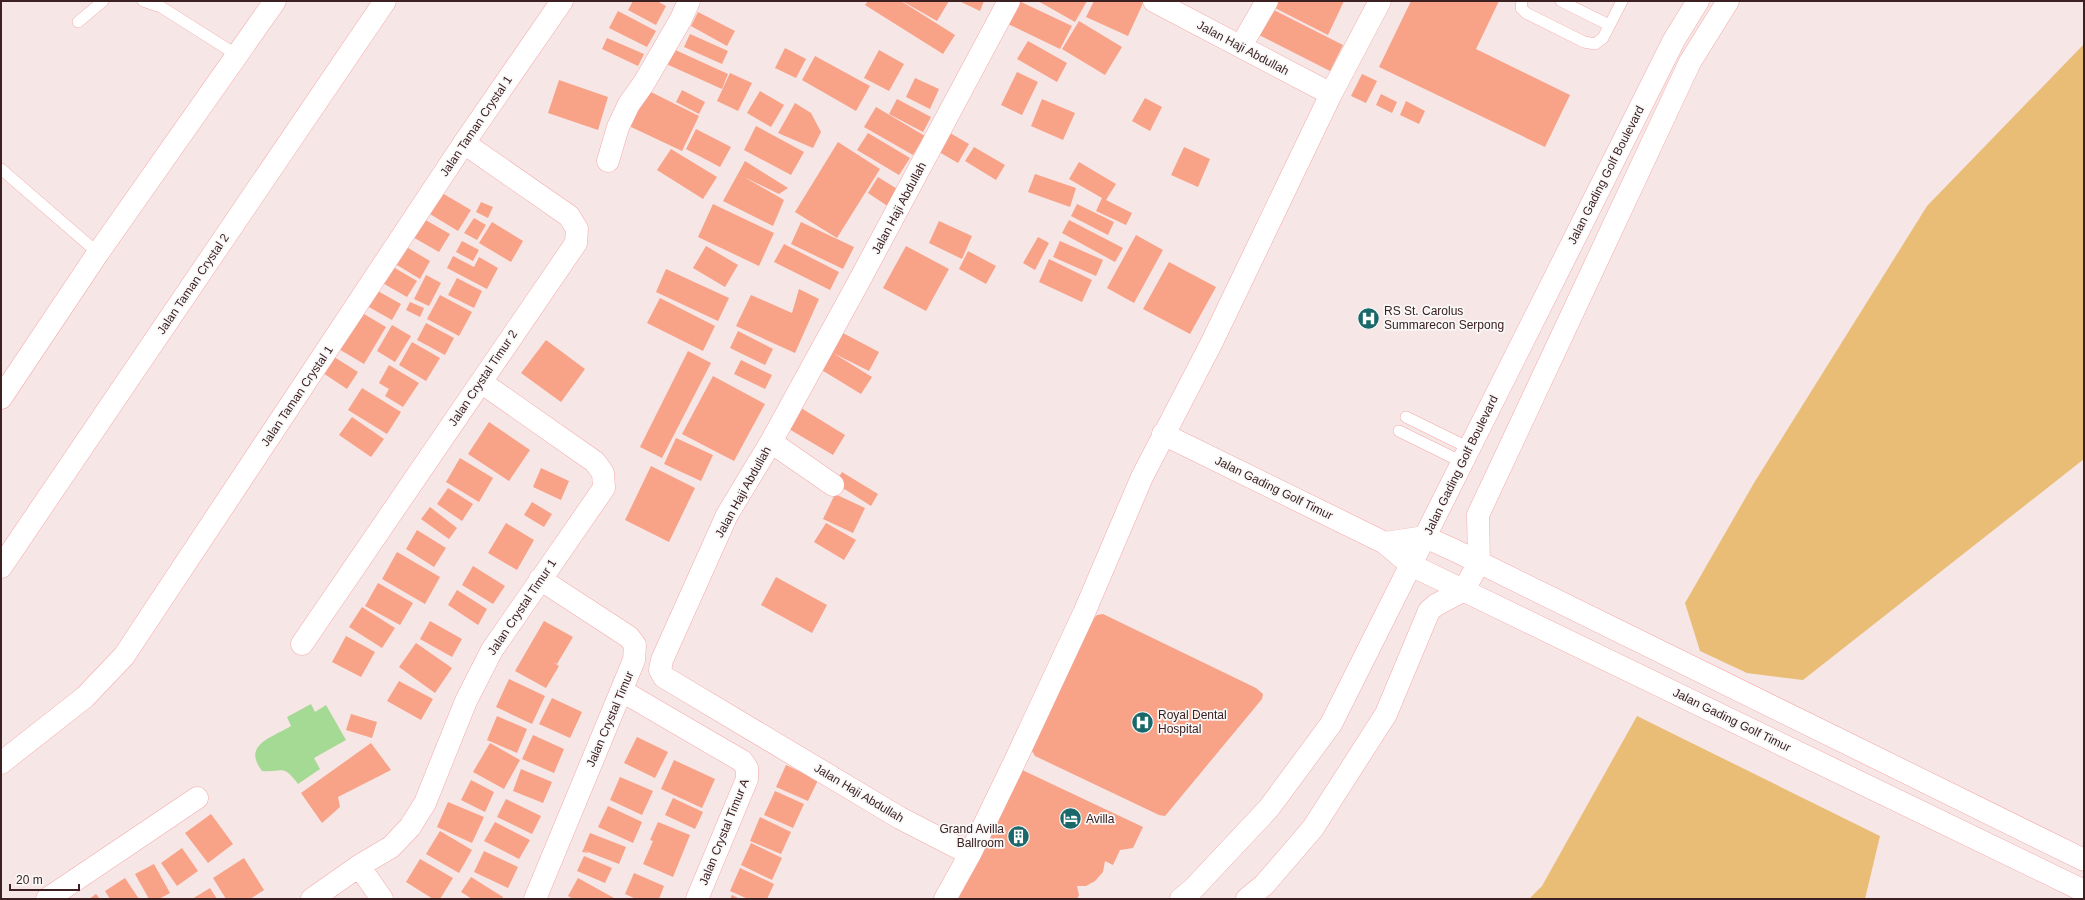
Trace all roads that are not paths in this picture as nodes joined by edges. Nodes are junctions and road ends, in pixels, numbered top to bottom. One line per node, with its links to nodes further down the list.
1 (103, 1): 17 (lane)
2 (143, 1): 16 (lane)
3 (275, 1): 20 (street)
4 (385, 1): 38 (street, Jalan Taman Crystal 2)
5 (562, 1): 22 (street, Jalan Taman Crystal 1)
6 (688, 1): 23 (street)
7 (1009, 1): 31 (street, Jalan Haji Abdullah)
8 (1154, 1): 19 (street, Jalan Haji Abdullah)
9 (1267, 1): 19 (street)
10 (1380, 1): 21 (street)
11 (1522, 1): 18 (lane)
12 (1561, 1): 18 (lane)
13 (1622, 1): 18 (lane)
14 (1698, 1): 32 (street, Jalan Gading Golf Boulevard)
15 (1728, 1): 36 (street)
16 (164, 4): 20 (lane)
17 (78, 22)
18 (1610, 25)
19 (1241, 46): 21 (street, Jalan Haji Abdullah)
20 (237, 55): 25 (street)
21 (1332, 94): 30 (street)
22 (464, 143): 26 (street, Jalan Crystal Timur 2); 43 (street, Jalan Taman Crystal 1)
23 (608, 161)
24 (1, 169): 25 (lane)
25 (98, 253): 27 (street)
26 (481, 382): 39 (street, Jalan Crystal Timur 1); 41 (street, Jalan Crystal Timur 2)
27 (1, 398)
28 (1406, 417): 32 (lane)
29 (1399, 431): 32 (lane)
30 (1163, 434): 35 (street, Jalan Gading Golf Timur); 45 (street)
31 (770, 442): 33 (street); 45 (street, Jalan Haji Abdullah)
32 (1465, 455): 34 (street, Jalan Gading Golf Boulevard)
33 (833, 485)
34 (1425, 537): 35 (street); 36 (street); 37 (street, Jalan Gading Golf Boulevard)
35 (1385, 543): 37 (street, Jalan Gading Golf Timur)
36 (1479, 562): 40 (street); 46 (street)
37 (1411, 565): 40 (street, Jalan Gading Golf Timur); 56 (street, Jalan Gading Golf Boulevard)
38 (1, 567)
39 (540, 579): 42 (street, Jalan Crystal Timur); 47 (street, Jalan Crystal Timur 1)
40 (1464, 590): 48 (street, Jalan Gading Golf Timur); 57 (street)
41 (302, 644)
42 (622, 691): 53 (street, Jalan Crystal Timur); 54 (street, Jalan Crystal Timur A)
43 (1, 763)
44 (197, 798): 50 (street)
45 (970, 854): 55 (street)
46 (2084, 860)
47 (359, 866): 49 (street, Jalan Crystal Timur 1); 52 (street)
48 (2084, 891)
49 (335, 892): 51 (street, Jalan Crystal Timur 1)
50 (47, 899)
51 (312, 899)
52 (382, 899)
53 (535, 899)
54 (697, 899)
55 (945, 899)
56 (1181, 899)
57 (1247, 899)

